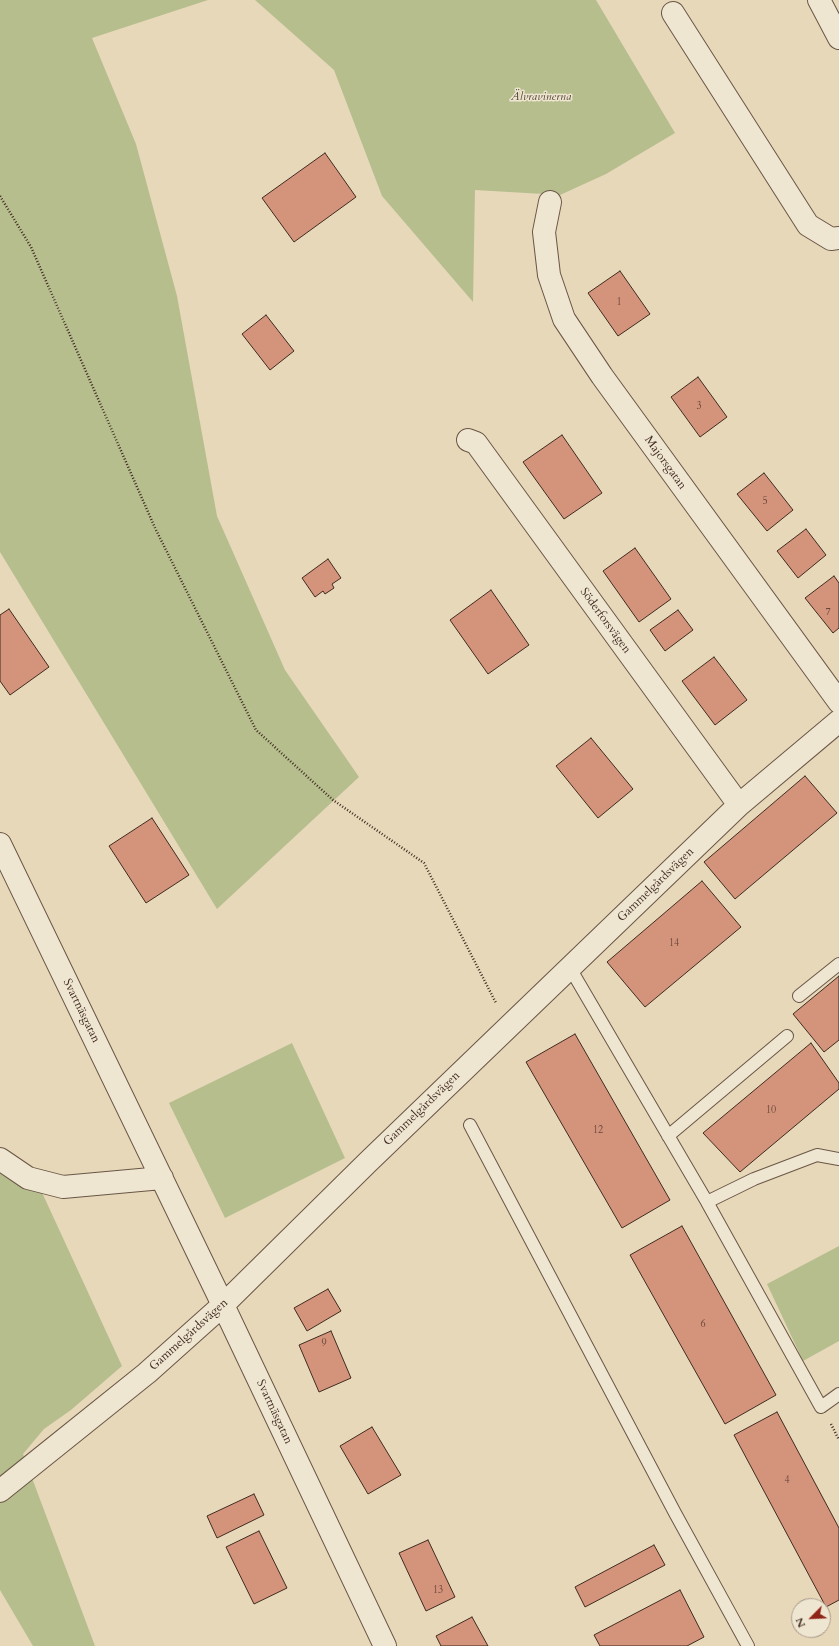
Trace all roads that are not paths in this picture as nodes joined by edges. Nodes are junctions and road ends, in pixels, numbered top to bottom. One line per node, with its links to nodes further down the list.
1 (819, 0): 3 (street)
2 (673, 13): 5 (street)
3 (839, 38)
4 (550, 202): 7 (street, Majorsgatan)
5 (839, 238)
6 (468, 440): 9 (street, Söderforsvägen)
7 (839, 702)
8 (839, 721): 9 (street, Gammelgårdsvägen)
9 (739, 805): 12 (street, Gammelgårdsvägen)
10 (0, 844): 19 (street, Svartnäsgatan)
11 (839, 964): 13 (lane)
12 (570, 968): 16 (lane); 21 (street, Gammelgårdsvägen)
13 (799, 996)
14 (787, 1036): 16 (lane)
15 (470, 1125): 25 (lane)
16 (668, 1136): 20 (lane)
17 (0, 1159): 19 (street)
18 (839, 1159): 20 (lane)
19 (162, 1178): 21 (street, Svartnäsgatan)
20 (707, 1202): 22 (lane)
21 (224, 1304): 23 (street, Gammelgårdsvägen); 24 (street, Svartnäsgatan)
22 (839, 1394)
23 (0, 1491)
24 (385, 1646)
25 (748, 1646)

